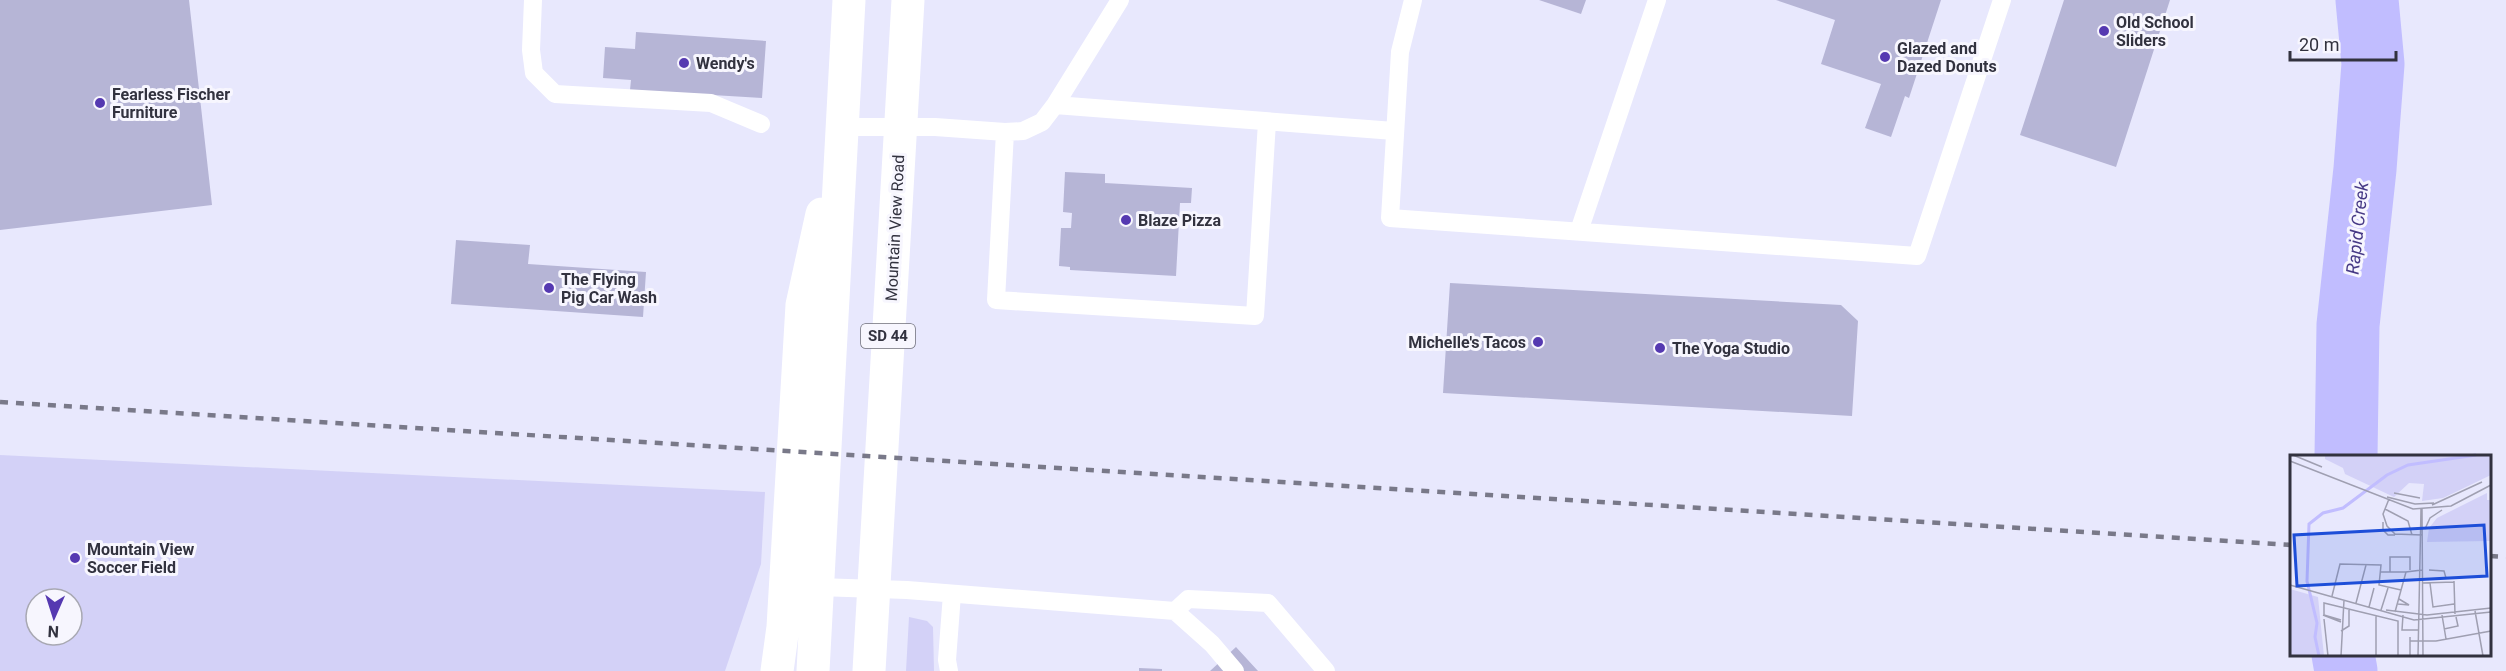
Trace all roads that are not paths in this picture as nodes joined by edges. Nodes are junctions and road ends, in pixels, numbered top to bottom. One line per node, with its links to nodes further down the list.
1 (533, 0): 10 (lane)
2 (849, 0): 11 (main road)
3 (908, 0): 12 (main road, Mountain View Road / SD 44)
4 (1120, 0): 8 (lane)
5 (1413, 0): 13 (lane)
6 (1657, 0): 15 (lane)
7 (2002, 0): 15 (lane)
8 (1055, 105): 9 (lane); 14 (lane)
9 (1267, 122): 13 (lane); 14 (lane)
10 (761, 124)
11 (842, 127): 12 (lane); 16 (main road); 20 (main road)
12 (901, 128): 14 (lane); 17 (main road, Mountain View Road / SD 44)
13 (1394, 131): 15 (lane)
14 (1005, 132)
15 (1579, 231)
16 (818, 587): 17 (lane); 21 (main road)
17 (873, 588): 18 (lane); 22 (main road, Mountain View Road / SD 44)
18 (952, 594): 19 (lane); 23 (lane)
19 (1175, 610): 24 (lane); 25 (lane)
20 (777, 671)
21 (813, 671)
22 (869, 671)
23 (949, 671)
24 (1235, 671)
25 (1326, 671)

